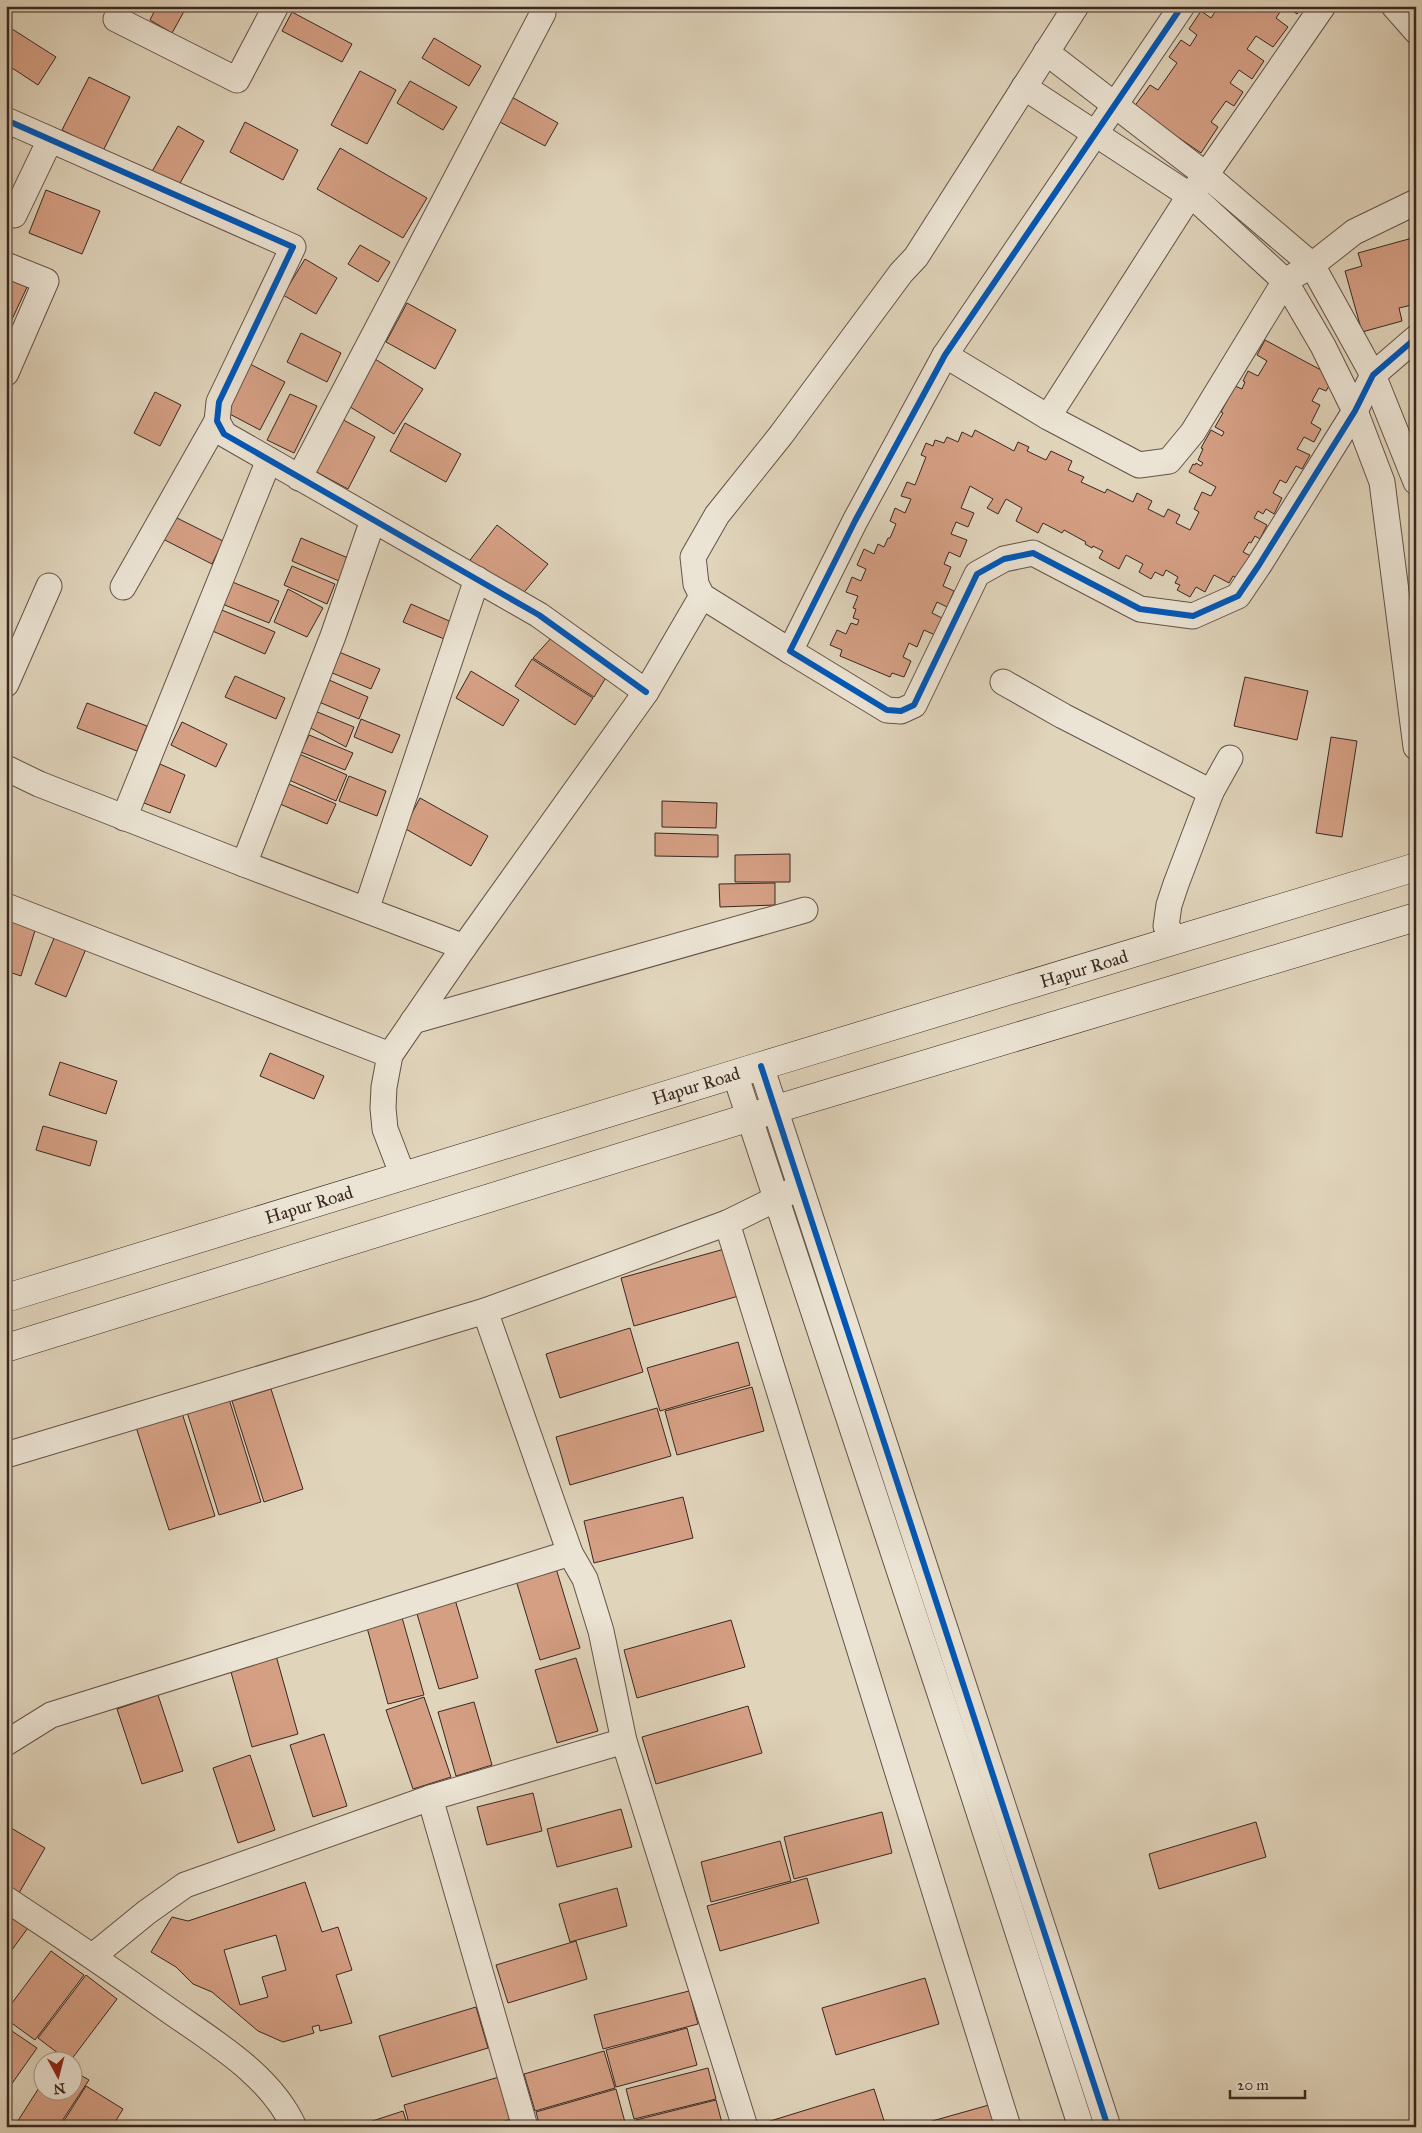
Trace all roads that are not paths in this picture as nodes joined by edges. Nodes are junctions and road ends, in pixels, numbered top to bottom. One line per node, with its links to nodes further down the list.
1 (276, 6): 7 (street)
2 (540, 6): 30 (street)
3 (1076, 6): 9 (street)
4 (1182, 6): 11 (street)
5 (1323, 6): 15 (street)
6 (1394, 6): 8 (street)
7 (116, 19)
8 (1416, 31)
9 (1046, 52): 10 (street); 11 (street)
10 (1024, 87): 13 (street); 36 (street)
11 (1115, 104): 13 (street); 15 (street)
12 (6, 120): 14 (street)
13 (1096, 133): 16 (street); 23 (street)
14 (50, 140): 18 (street); 28 (street)
15 (1206, 175): 16 (street); 20 (street)
16 (1190, 196): 21 (street); 27 (street)
17 (1416, 202): 20 (street)
18 (14, 214)
19 (6, 265): 24 (street)
20 (1312, 265): 21 (street); 25 (street)
21 (1285, 281): 26 (street); 27 (street)
22 (1416, 338): 25 (street)
23 (945, 355): 27 (street); 37 (street)
24 (6, 373)
25 (1373, 375): 26 (street); 31 (street)
26 (1355, 411): 37 (street); 38 (street)
27 (1048, 417)
28 (217, 421): 29 (street); 35 (street)
29 (269, 460): 30 (street); 46 (street)
30 (299, 478): 32 (street)
31 (1416, 482)
32 (373, 520): 33 (street); 47 (street)
33 (477, 579): 41 (street); 50 (street)
34 (49, 586): 40 (street)
35 (123, 587)
36 (702, 596): 37 (street); 41 (street)
37 (790, 651)
38 (1411, 677): 42 (street)
39 (1003, 682): 45 (street)
40 (6, 684)
41 (646, 692): 54 (street)
42 (1416, 747)
43 (1230, 758): 45 (street)
44 (6, 768): 46 (street)
45 (1211, 792): 53 (street)
46 (124, 818): 47 (street)
47 (244, 864): 50 (street)
48 (1416, 867): 53 (main road, Hapur Road)
49 (6, 906): 56 (street)
50 (366, 910): 54 (street)
51 (805, 910): 55 (street)
52 (1416, 917): 59 (main road)
53 (1177, 940): 57 (main road, Hapur Road)
54 (464, 947): 55 (street)
55 (413, 1021): 56 (street)
56 (390, 1055): 61 (street)
57 (761, 1066): 58 (main road, Hapur Road); 59 (street)
58 (735, 1074): 60 (street); 61 (main road, Hapur Road)
59 (776, 1108): 60 (main road); 62 (street)
60 (749, 1117): 63 (street); 67 (main road)
61 (404, 1176): 65 (main road, Hapur Road)
62 (802, 1186): 63 (street); 80 (street)
63 (776, 1199): 64 (street); 79 (street)
64 (727, 1223): 66 (street); 78 (street)
65 (6, 1298)
66 (485, 1311): 68 (street); 69 (street)
67 (6, 1348)
68 (6, 1455)
69 (570, 1552): 70 (street); 71 (street)
70 (624, 1741): 72 (street); 77 (street)
71 (6, 1743)
72 (430, 1798): 74 (street); 76 (street)
73 (6, 1899): 74 (street)
74 (93, 1956): 75 (street)
75 (294, 2127)
76 (525, 2127)
77 (745, 2127)
78 (1008, 2127)
79 (1081, 2127)
80 (1108, 2127)

